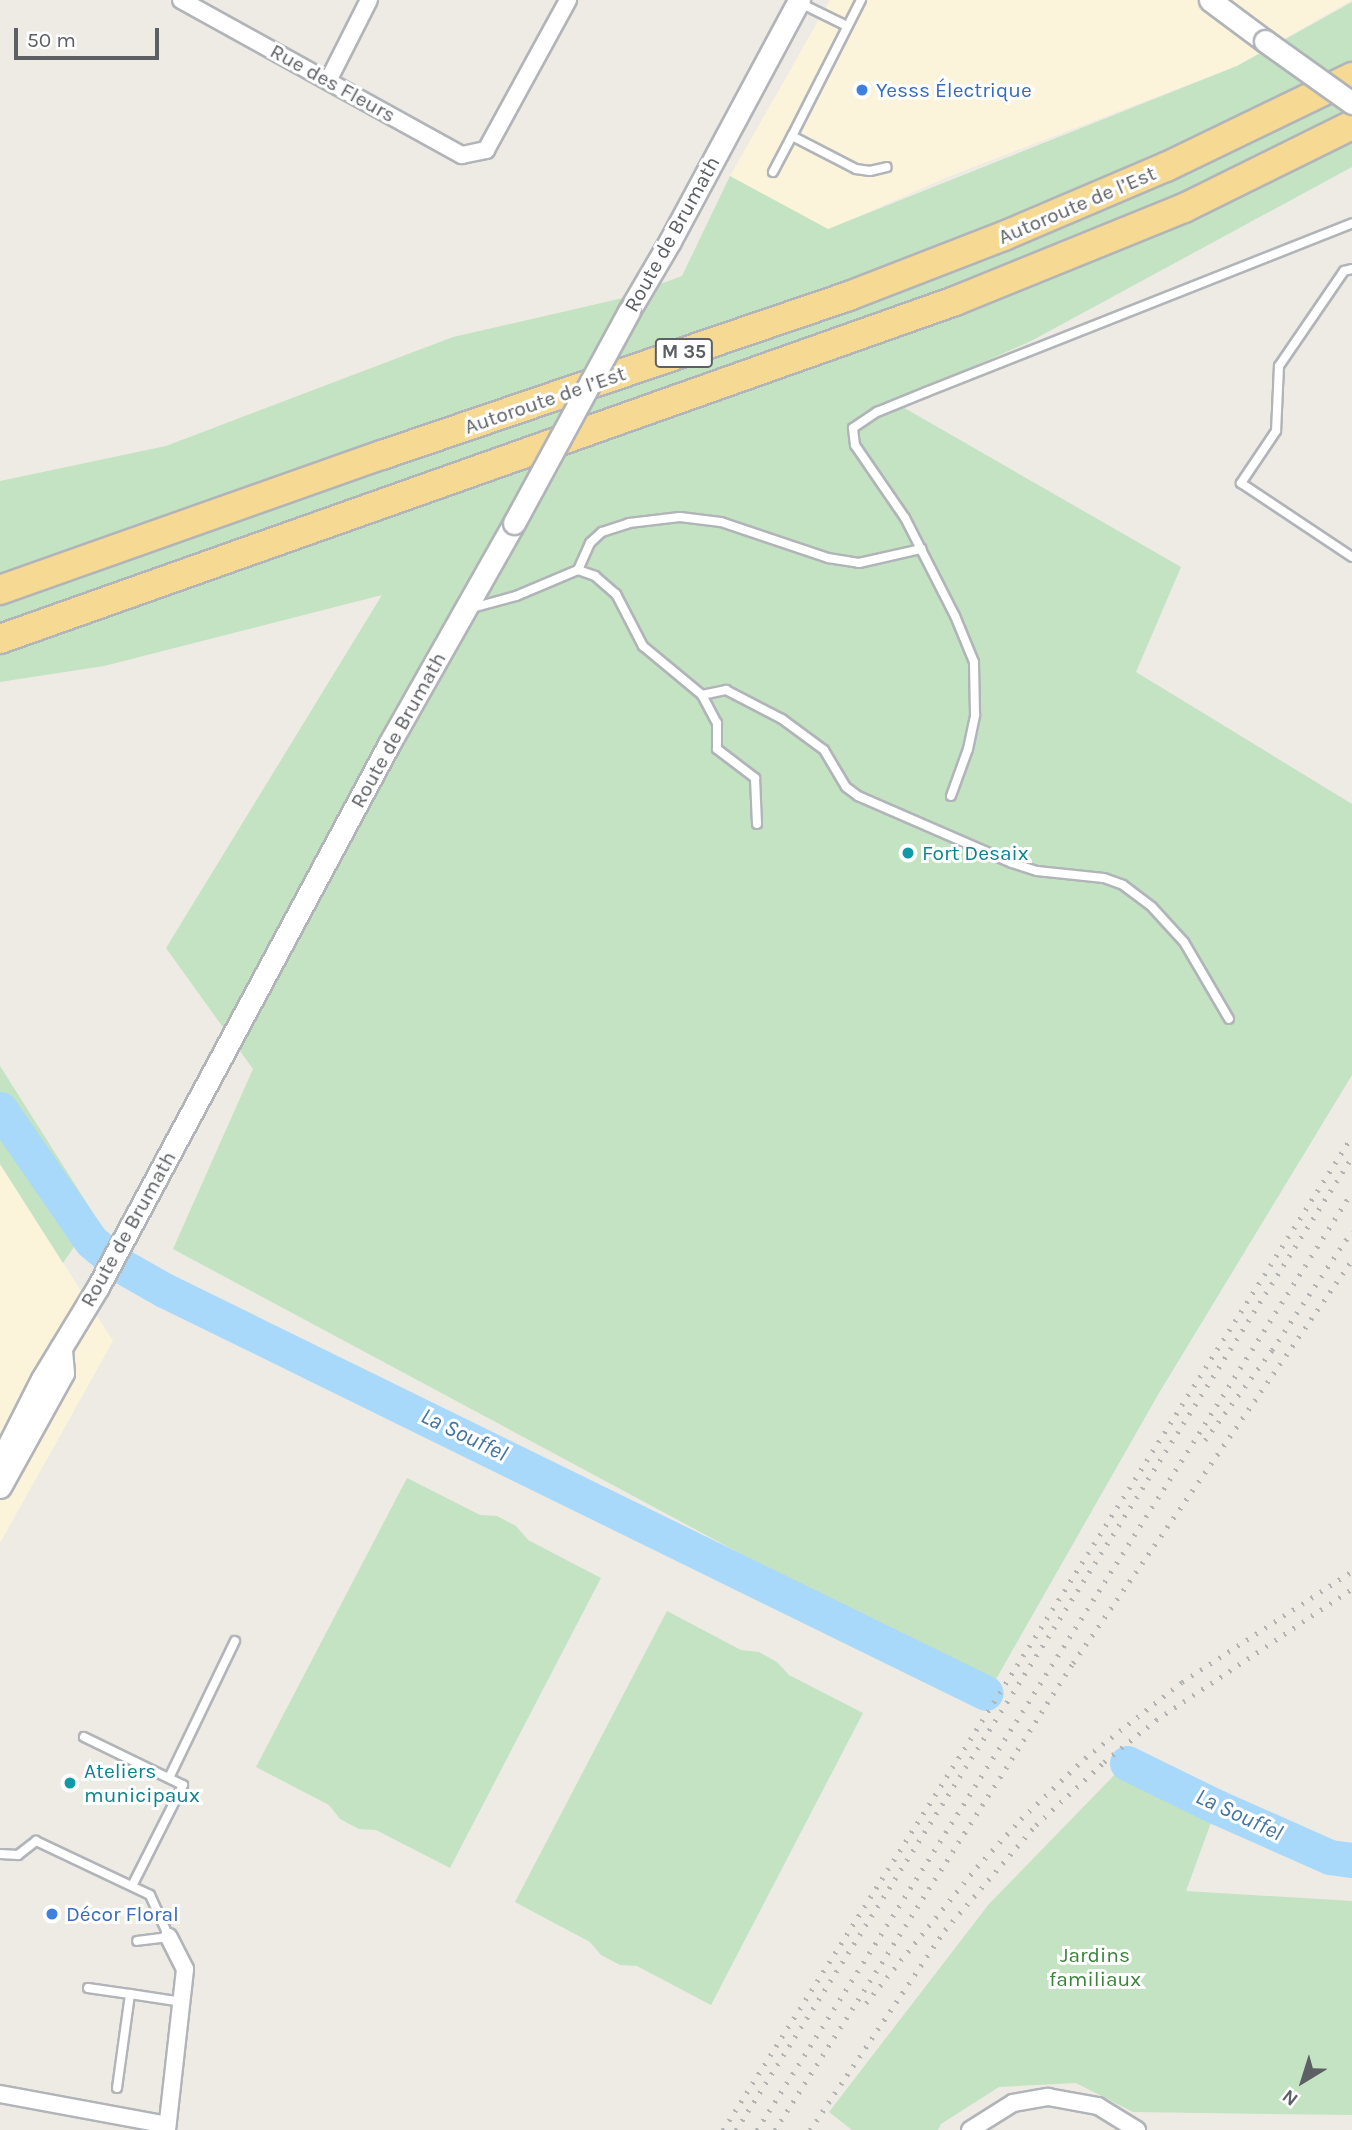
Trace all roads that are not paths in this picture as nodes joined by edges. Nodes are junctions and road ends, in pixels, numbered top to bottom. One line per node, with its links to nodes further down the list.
1 (181, 0): 9 (street, Rue des Fleurs)
2 (369, 0): 9 (street)
3 (568, 0): 9 (street, Rue des Fleurs)
4 (861, 0): 7 (lane)
5 (1210, 0): 10 (main road, bridge)
6 (799, 1): 7 (lane); 21 (main road, Route de Brumath, bridge)
7 (847, 26): 12 (lane)
8 (1352, 77): 20 (highway, Autoroute de l’Est / M 35)
9 (328, 81)
10 (1352, 103)
11 (1352, 125): 22 (highway, Autoroute de l’Est / M 35)
12 (792, 135): 13 (lane); 14 (lane)
13 (887, 167)
14 (773, 172)
15 (1352, 223): 17 (lane)
16 (1352, 269): 18 (lane)
17 (921, 549): 19 (lane); 24 (lane)
18 (1352, 557)
19 (578, 570): 21 (lane); 23 (lane)
20 (0, 590)
21 (465, 610): 27 (main road, Route de Brumath)
22 (0, 639)
23 (702, 695): 25 (lane); 26 (lane)
24 (951, 796)
25 (757, 824)
26 (1229, 1019)
27 (61, 1348): 28 (main road, Route de Brumath); 29 (main road)
28 (0, 1462)
29 (0, 1487)
30 (235, 1641): 32 (lane)
31 (84, 1737): 32 (lane)
32 (169, 1778): 34 (lane)
33 (0, 1854): 34 (lane)
34 (132, 1886): 35 (lane)
35 (169, 1937): 36 (lane); 39 (street)
36 (137, 1941)
37 (88, 1988): 38 (lane)
38 (130, 1994): 39 (lane); 40 (lane)
39 (182, 2001): 42 (street)
40 (117, 2088)
41 (0, 2094): 42 (street)
42 (167, 2128)
43 (970, 2130): 44 (street)
44 (1137, 2130)

